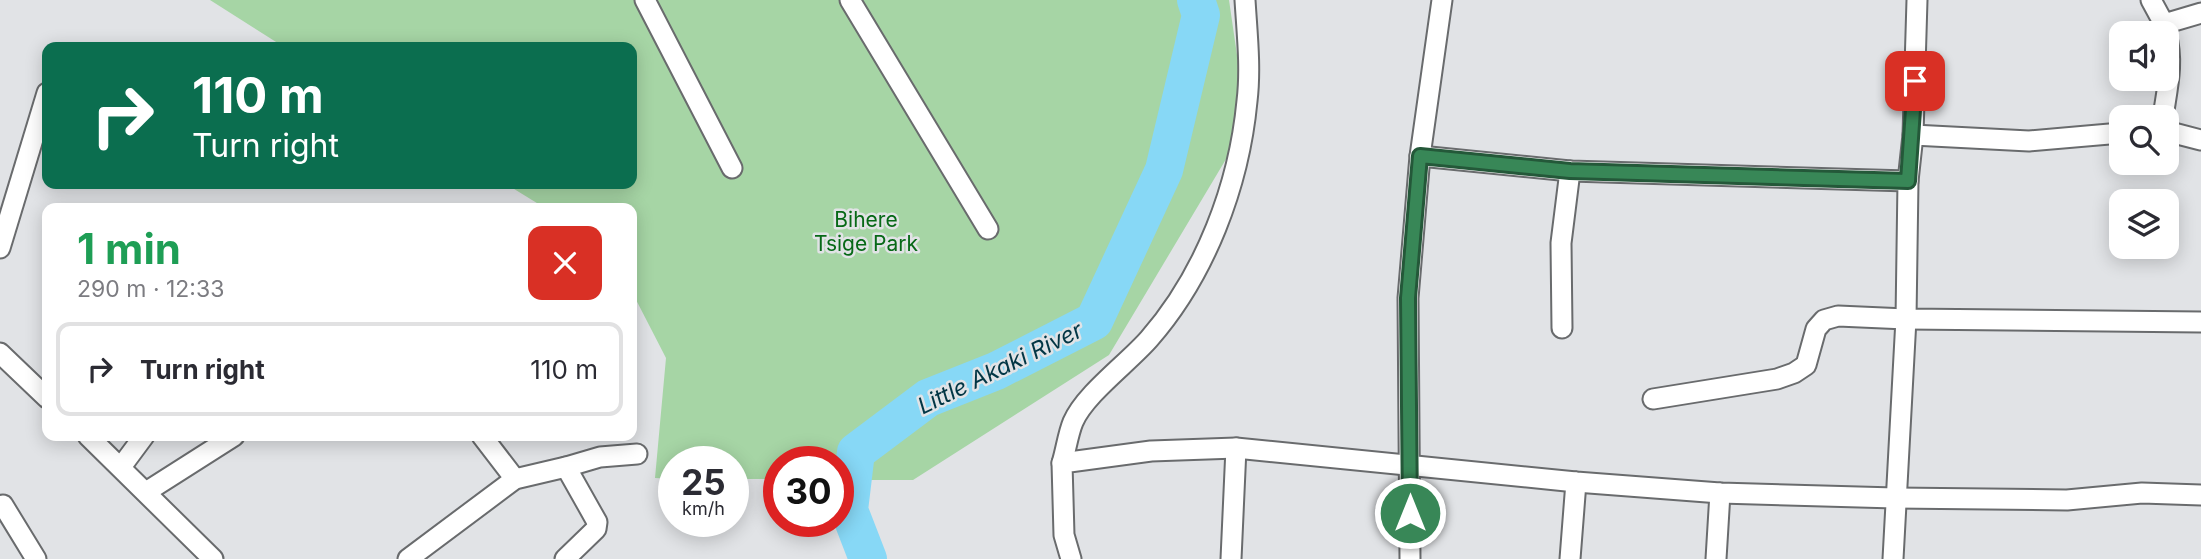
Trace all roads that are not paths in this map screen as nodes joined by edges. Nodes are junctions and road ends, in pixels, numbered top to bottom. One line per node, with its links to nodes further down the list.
1 (645, 0): 16 (street)
2 (850, 0): 19 (street)
3 (1245, 0): 35 (street)
4 (1442, 0): 15 (street)
5 (1917, 0): 13 (street)
6 (2151, 0): 8 (street)
7 (2201, 13): 9 (street)
8 (2162, 21)
9 (2179, 24)
10 (41, 134): 20 (street)
11 (2109, 134): 13 (street)
12 (2179, 134): 14 (street)
13 (1913, 135): 18 (street)
14 (2201, 140)
15 (1420, 156): 17 (street); 36 (street)
16 (732, 167)
17 (1570, 171): 18 (street); 23 (street)
18 (1908, 181): 21 (street)
19 (988, 229)
20 (0, 248)
21 (1906, 319): 22 (street); 28 (street); 44 (street)
22 (2201, 322)
23 (1562, 328)
24 (0, 353): 25 (street)
25 (17, 369): 26 (street); 27 (street)
26 (0, 381)
27 (42, 393)
28 (1653, 399)
29 (93, 441): 37 (street)
30 (140, 441): 37 (street)
31 (226, 441): 41 (street)
32 (486, 441): 39 (street)
33 (1236, 448): 35 (street); 36 (street); 51 (street)
34 (638, 454): 38 (street)
35 (1062, 463): 50 (street)
36 (1410, 466): 40 (street); 52 (street)
37 (121, 467): 41 (street)
38 (566, 467): 39 (street); 49 (street)
39 (515, 479): 48 (street)
40 (1576, 482): 42 (street); 53 (street)
41 (146, 492): 47 (street)
42 (1720, 493): 44 (street); 54 (street)
43 (2201, 495): 44 (street)
44 (1895, 498): 55 (street)
45 (3, 505): 46 (street)
46 (36, 559)
47 (213, 559)
48 (408, 559)
49 (565, 559)
50 (1071, 559)
51 (1231, 559)
52 (1410, 559)
53 (1570, 559)
54 (1716, 559)
55 (1893, 559)

